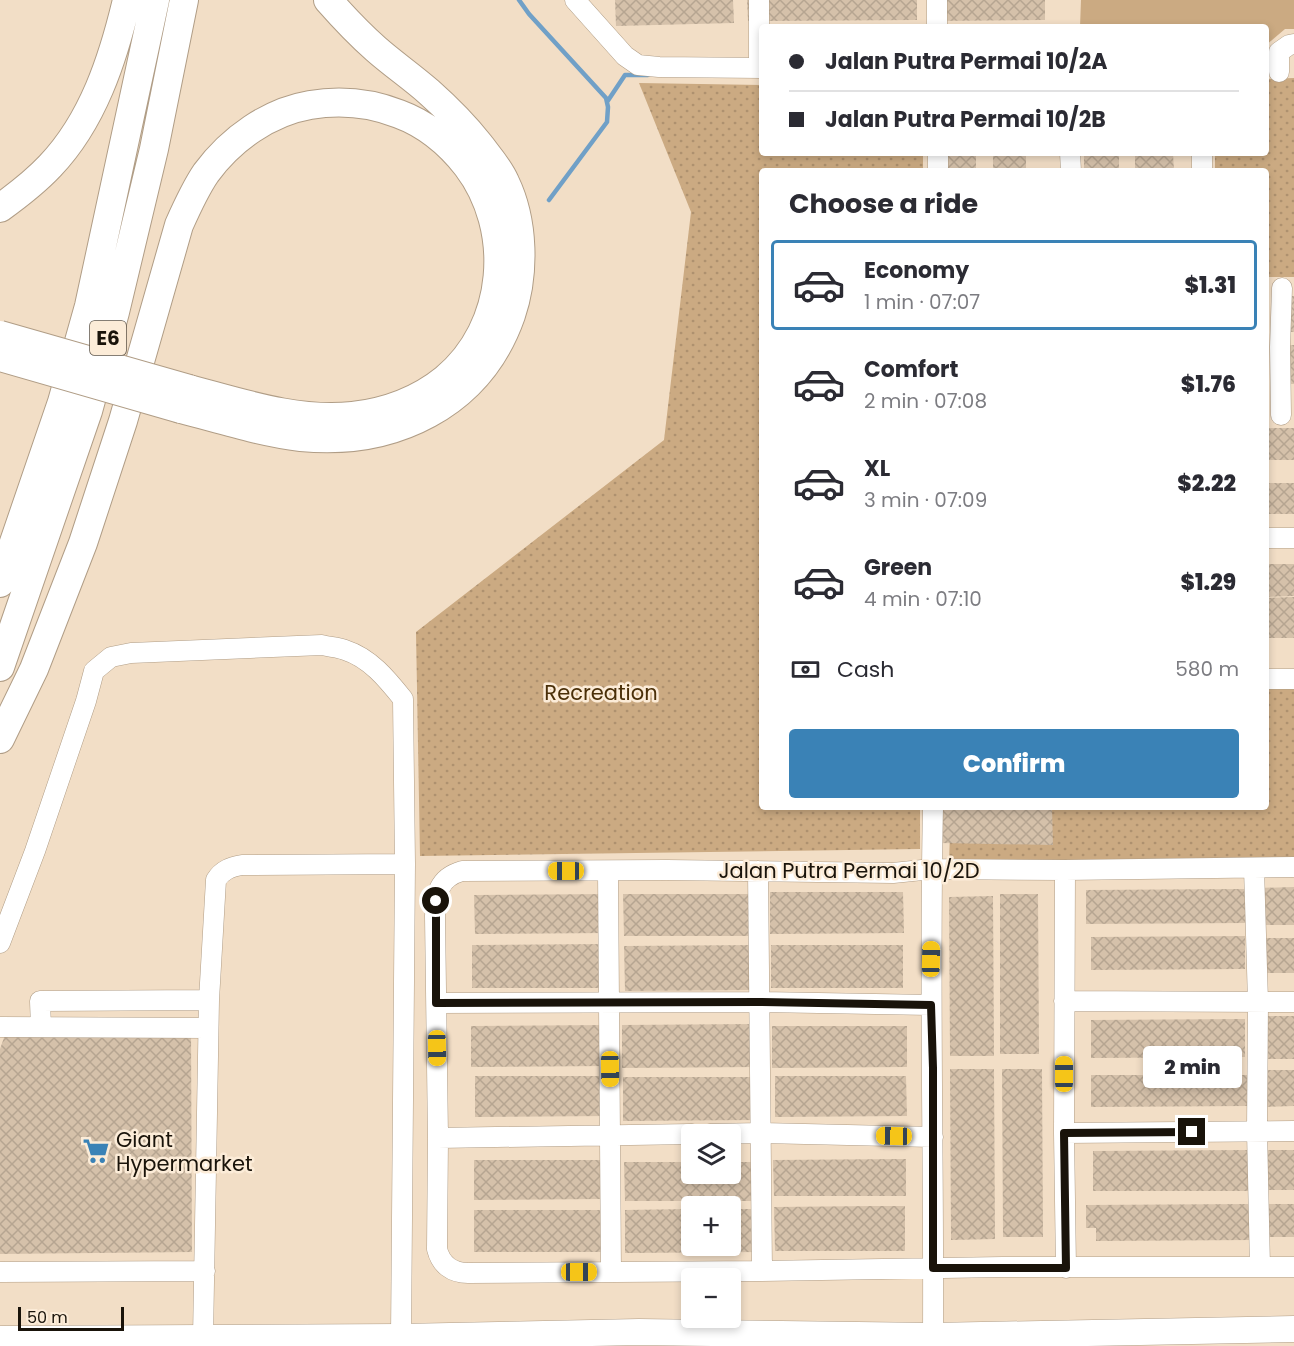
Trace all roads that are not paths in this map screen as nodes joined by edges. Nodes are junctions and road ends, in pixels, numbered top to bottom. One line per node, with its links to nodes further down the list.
1 (127, 0): 13 (highway)
2 (155, 0): 21 (highway, E6)
3 (184, 0): 22 (highway, E6)
4 (328, 0): 17 (highway)
5 (575, 0): 11 (street)
6 (759, 0): 8 (street)
7 (937, 0): 9 (street)
8 (760, 24)
9 (937, 24)
10 (1294, 44): 12 (street)
11 (759, 68)
12 (1280, 72)
13 (0, 208)
14 (1280, 288): 18 (street)
15 (0, 335): 17 (highway, bridge)
16 (0, 357): 17 (highway, bridge)
17 (185, 399): 25 (highway)
18 (1280, 415)
19 (1269, 538): 20 (street)
20 (1294, 538)
21 (0, 584)
22 (0, 667)
23 (1269, 679): 24 (street)
24 (1294, 679)
25 (0, 739)
26 (933, 810): 30 (street)
27 (405, 864): 34 (street); 35 (street); 67 (street)
28 (1294, 867): 29 (street, Jalan Putra Permai 10/2D)
29 (1254, 868): 31 (street, Jalan Putra Permai 10/2D); 39 (street)
30 (932, 869): 31 (street, Jalan Putra Permai 10/2D); 33 (street, Jalan Putra Permai 10/2D); 42 (street)
31 (1065, 870): 36 (street)
32 (608, 871): 33 (street, Jalan Putra Permai 10/2D); 37 (street); 41 (street, Jalan Putra Permai 10/2D)
33 (758, 871): 38 (street)
34 (0, 943)
35 (209, 1000): 44 (street); 45 (street)
36 (1064, 1001): 39 (street); 50 (street)
37 (610, 1002): 38 (street); 41 (street); 52 (street)
38 (759, 1002): 42 (street); 49 (street)
39 (1258, 1002): 40 (street); 46 (street)
40 (1294, 1002)
41 (436, 1003): 54 (street, Jalan Putra Permai 10/2D)
42 (931, 1005): 53 (street)
43 (0, 1027): 44 (street)
44 (41, 1027): 45 (street)
45 (208, 1028): 59 (street)
46 (1257, 1131): 47 (street); 50 (street); 55 (street)
47 (1294, 1131)
48 (741, 1133): 49 (street)
49 (761, 1133): 53 (street); 60 (street)
50 (1064, 1133): 58 (street)
51 (681, 1134): 52 (street)
52 (611, 1136): 54 (street); 62 (street)
53 (933, 1137): 57 (street)
54 (438, 1138): 62 (street, Jalan Putra Permai 10/2D)
55 (1260, 1267): 56 (street, Jalan Putra Permai 10/2D); 58 (street, Jalan Putra Permai 10/2D)
56 (1294, 1267)
57 (933, 1268): 58 (street, Jalan Putra Permai 10/2D); 60 (street, Jalan Putra Permai 10/2D); 66 (street)
58 (1066, 1268)
59 (205, 1271): 61 (street); 69 (street)
60 (762, 1271): 62 (street, Jalan Putra Permai 10/2D)
61 (0, 1272)
62 (611, 1272)
63 (1294, 1329): 66 (main road)
64 (710, 1332): 65 (main road); 66 (main road); 71 (main road)
65 (540, 1334): 67 (main road); 70 (main road)
66 (933, 1336)
67 (401, 1338): 69 (main road)
68 (0, 1339): 69 (main road)
69 (206, 1342)
70 (608, 1346)
71 (650, 1346)

